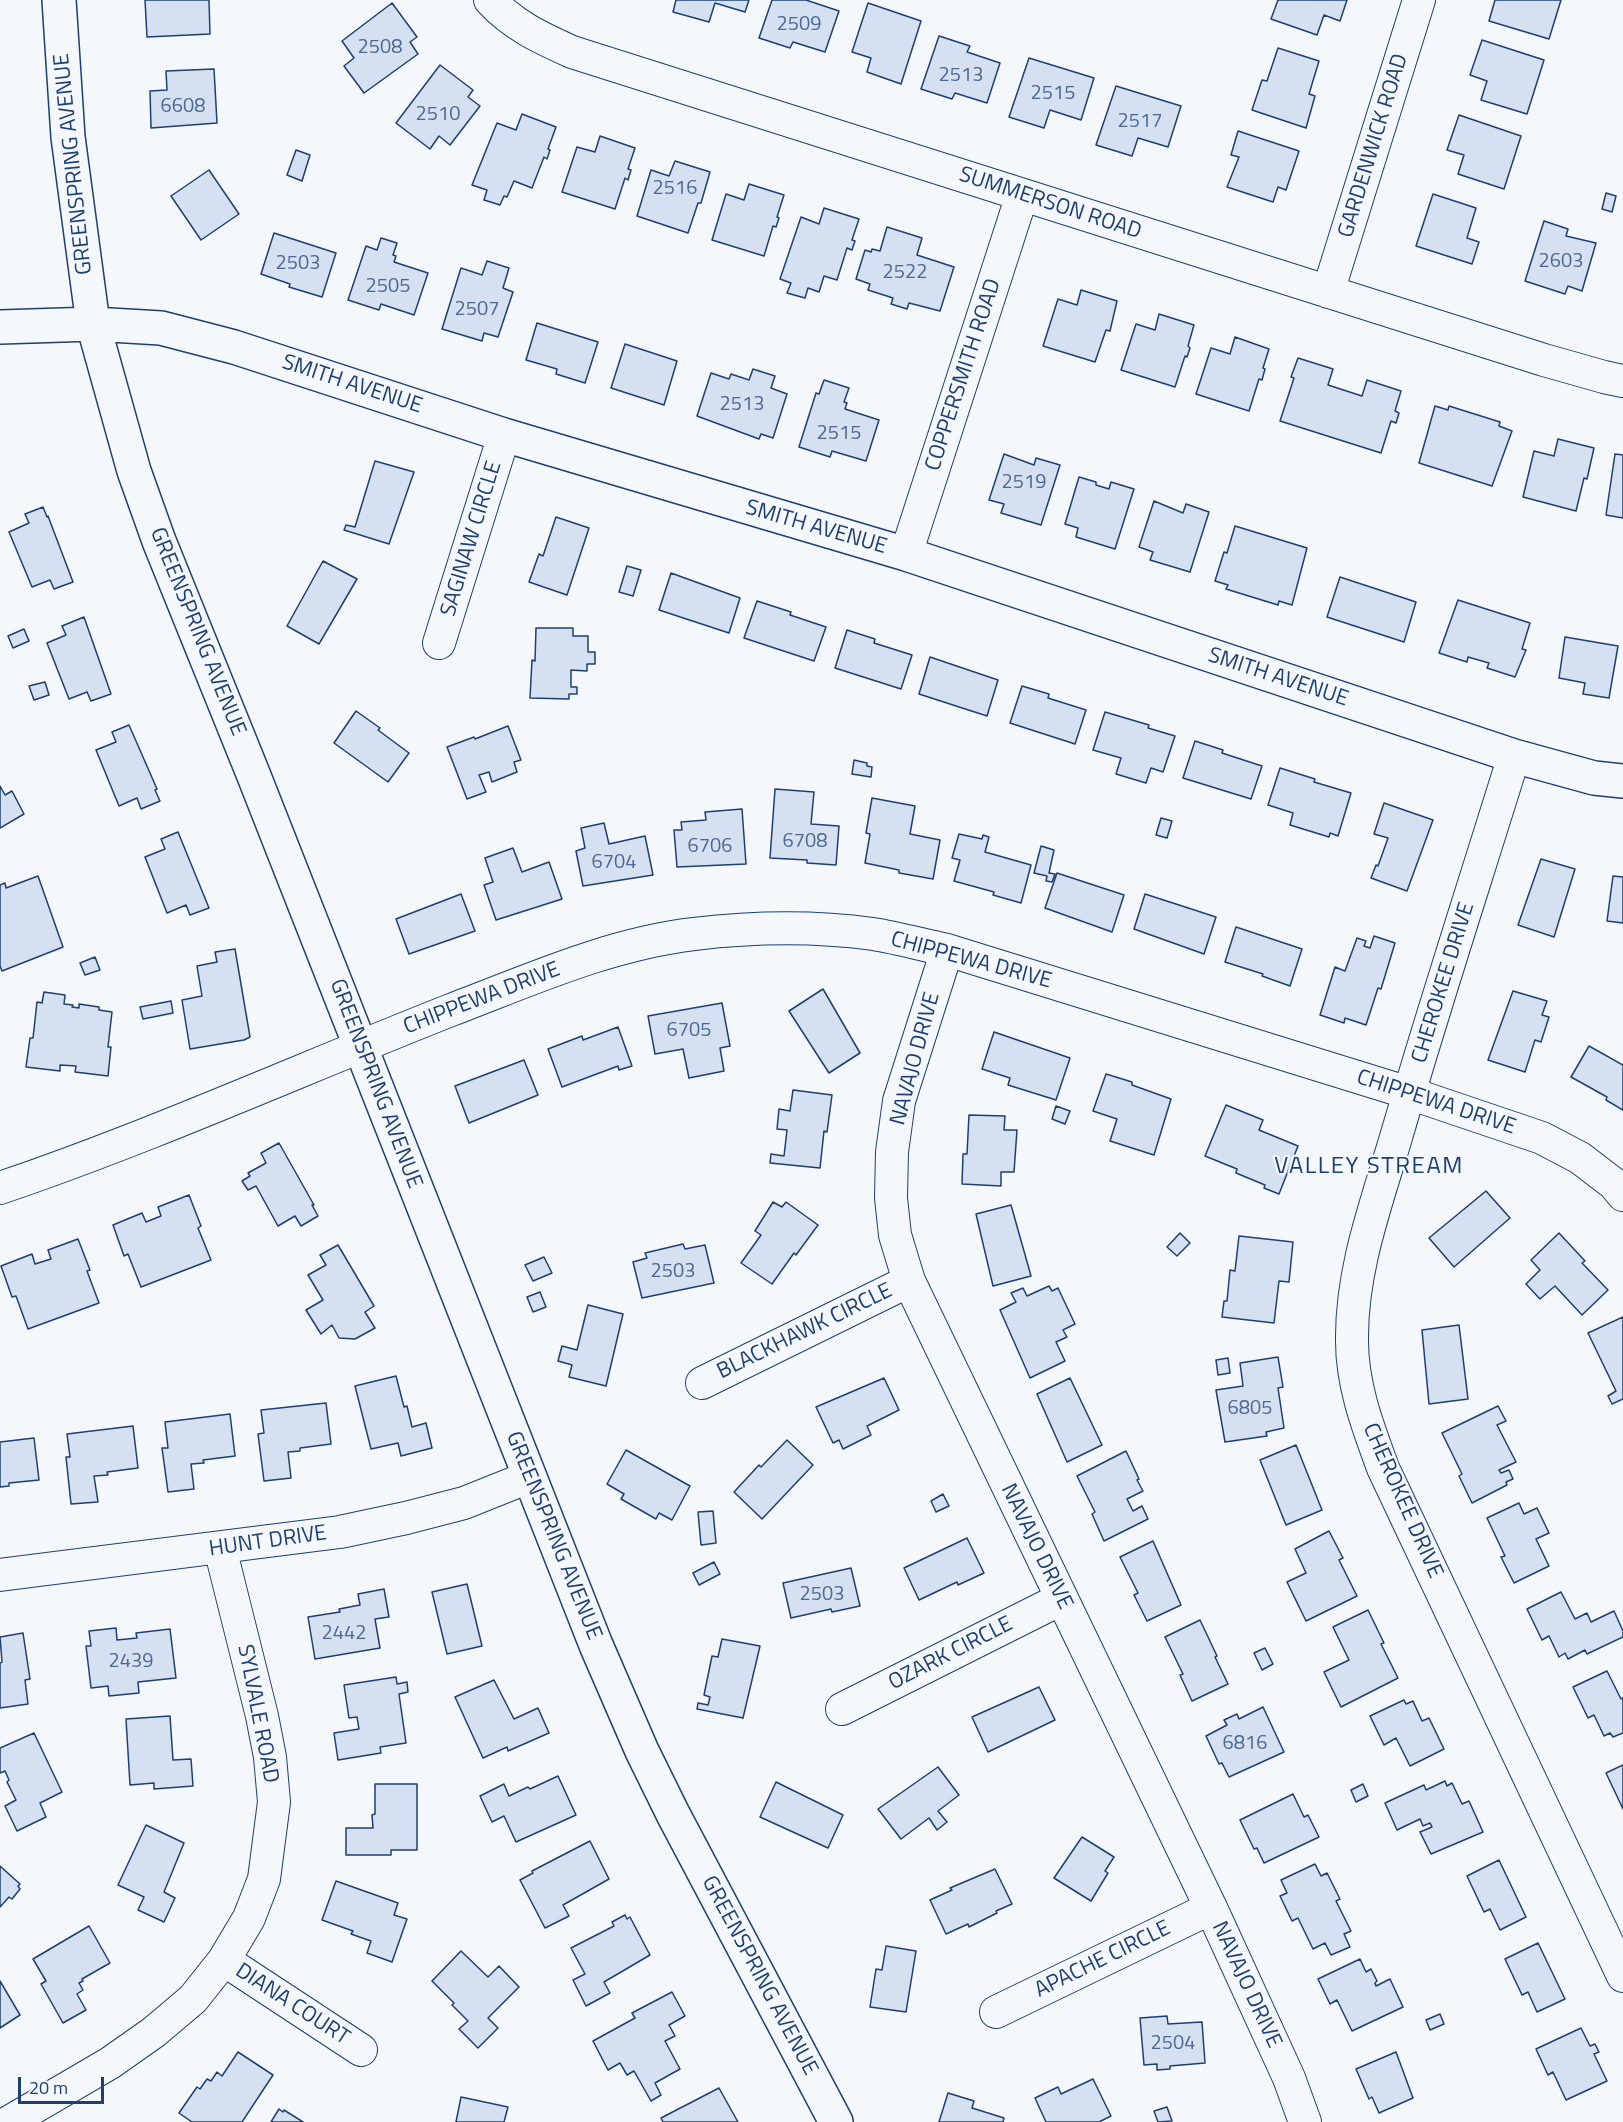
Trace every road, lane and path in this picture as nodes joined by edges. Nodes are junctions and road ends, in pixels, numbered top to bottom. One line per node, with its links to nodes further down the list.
1 (59, 0): 6 (main road, GREENSPRING AVENUE)
2 (490, 0): 4 (street, SUMMERSON ROAD)
3 (1419, 0): 5 (street, GARDENWICK ROAD)
4 (1022, 195): 5 (street, SUMMERSON ROAD); 10 (street, COPPERSMITH ROAD)
5 (1328, 292): 8 (street, SUMMERSON ROAD)
6 (93, 324): 7 (main road, SMITH AVENUE); 9 (main road, SMITH AVENUE); 15 (main road, GREENSPRING AVENUE)
7 (0, 327)
8 (1623, 381)
9 (504, 435): 10 (main road, SMITH AVENUE); 11 (street, SAGINAW CIRCLE)
10 (906, 555): 12 (main road, SMITH AVENUE)
11 (439, 643)
12 (1514, 756): 13 (main road, SMITH AVENUE); 16 (street, CHEROKEE DRIVE)
13 (1623, 781)
14 (947, 950): 15 (street, CHIPPEWA DRIVE); 16 (street, CHIPPEWA DRIVE); 19 (street, NAVAJO DRIVE)
15 (360, 1046): 17 (street, CHIPPEWA DRIVE); 21 (main road, GREENSPRING AVENUE)
16 (1409, 1093): 18 (street, CHIPPEWA DRIVE); 28 (street, CHEROKEE DRIVE)
17 (0, 1188)
18 (1623, 1195)
19 (909, 1281): 20 (street, BLACKHAWK CIRCLE); 24 (street, NAVAJO DRIVE)
20 (702, 1383)
21 (530, 1478): 22 (street, HUNT DRIVE); 32 (main road, GREENSPRING AVENUE)
22 (220, 1548): 23 (street, HUNT DRIVE); 27 (street, SYLVALE ROAD)
23 (0, 1575)
24 (1061, 1599): 25 (street, OZARK CIRCLE); 26 (street, NAVAJO DRIVE)
25 (842, 1709)
26 (1211, 1908): 29 (street, APACHE CIRCLE); 33 (street, NAVAJO DRIVE)
27 (224, 1960): 30 (street, DIANA COURT); 31 (street, SYLVALE ROAD)
28 (1623, 1976)
29 (996, 2012)
30 (361, 2050)
31 (9, 2122)
32 (836, 2122)
33 (1305, 2122)

